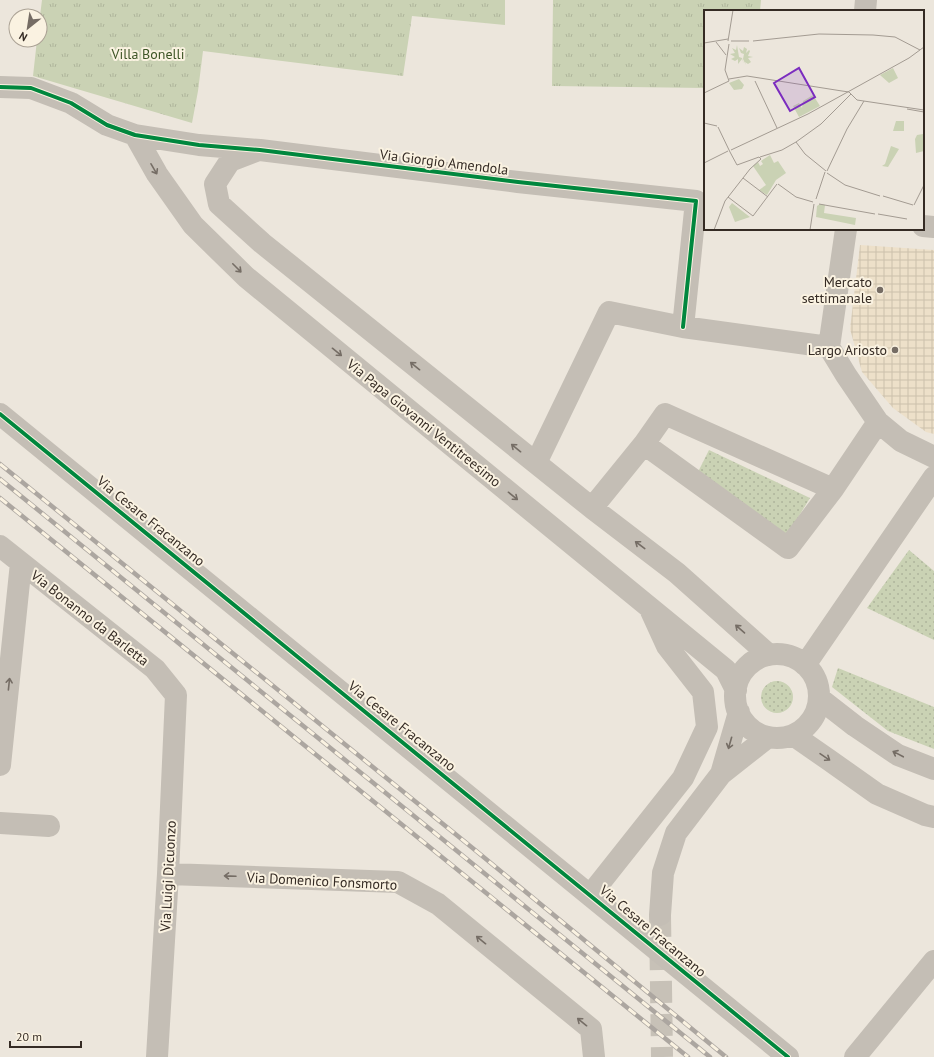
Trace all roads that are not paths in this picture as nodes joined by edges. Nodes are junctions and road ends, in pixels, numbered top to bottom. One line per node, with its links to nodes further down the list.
1 (866, 0): 2 (street)
2 (865, 10)
3 (0, 87): 4 (street, Via Giorgio Amendola)
4 (135, 135): 5 (street, Via Giorgio Amendola); 21 (street, Via Papa Giovanni Ventitreesimo, one-way to 21)
5 (260, 150): 9 (street, Via Giorgio Amendola); 15 (street, one-way to 5)
6 (924, 226): 7 (street)
7 (934, 227)
8 (846, 230): 10 (street)
9 (683, 327): 10 (street); 15 (street)
10 (829, 347): 12 (street)
11 (0, 414): 37 (street, Via Cesare Fracanzano)
12 (878, 422): 14 (street); 17 (street)
13 (644, 444): 17 (street); 17 (street); 18 (street)
14 (934, 457)
15 (536, 464): 18 (street)
16 (934, 477): 23 (street)
17 (833, 489)
18 (592, 508): 22 (street, one-way to 18)
19 (0, 546): 20 (street, Via Bonanno da Barletta)
20 (22, 563): 25 (street, Via Bonanno da Barletta); 30 (street, one-way to 20)
21 (650, 608): 24 (street, Via Papa Giovanni Ventitreesimo); 37 (street)
22 (769, 655): 23 (street); 24 (street)
23 (806, 665): 26 (street)
24 (736, 690): 27 (street)
25 (176, 695): 36 (street, Via Luigi Dicuonzo)
26 (819, 698): 28 (street); 31 (street, one-way to 26)
27 (739, 712): 29 (street); 32 (street, one-way to 32)
28 (793, 735): 29 (street); 33 (street, one-way to 33)
29 (768, 737): 32 (street)
30 (0, 765)
31 (934, 769)
32 (721, 774): 38 (street)
33 (934, 817)
34 (0, 823): 35 (street)
35 (49, 826)
36 (168, 874): 40 (street, Via Luigi Dicuonzo); 41 (street, Via Domenico Fonsmorto, one-way to 36)
37 (591, 894): 42 (street, Via Cesare Fracanzano)
38 (660, 915)
39 (934, 962): 43 (street)
40 (157, 1057)
41 (594, 1057)
42 (788, 1057)
43 (855, 1057)

